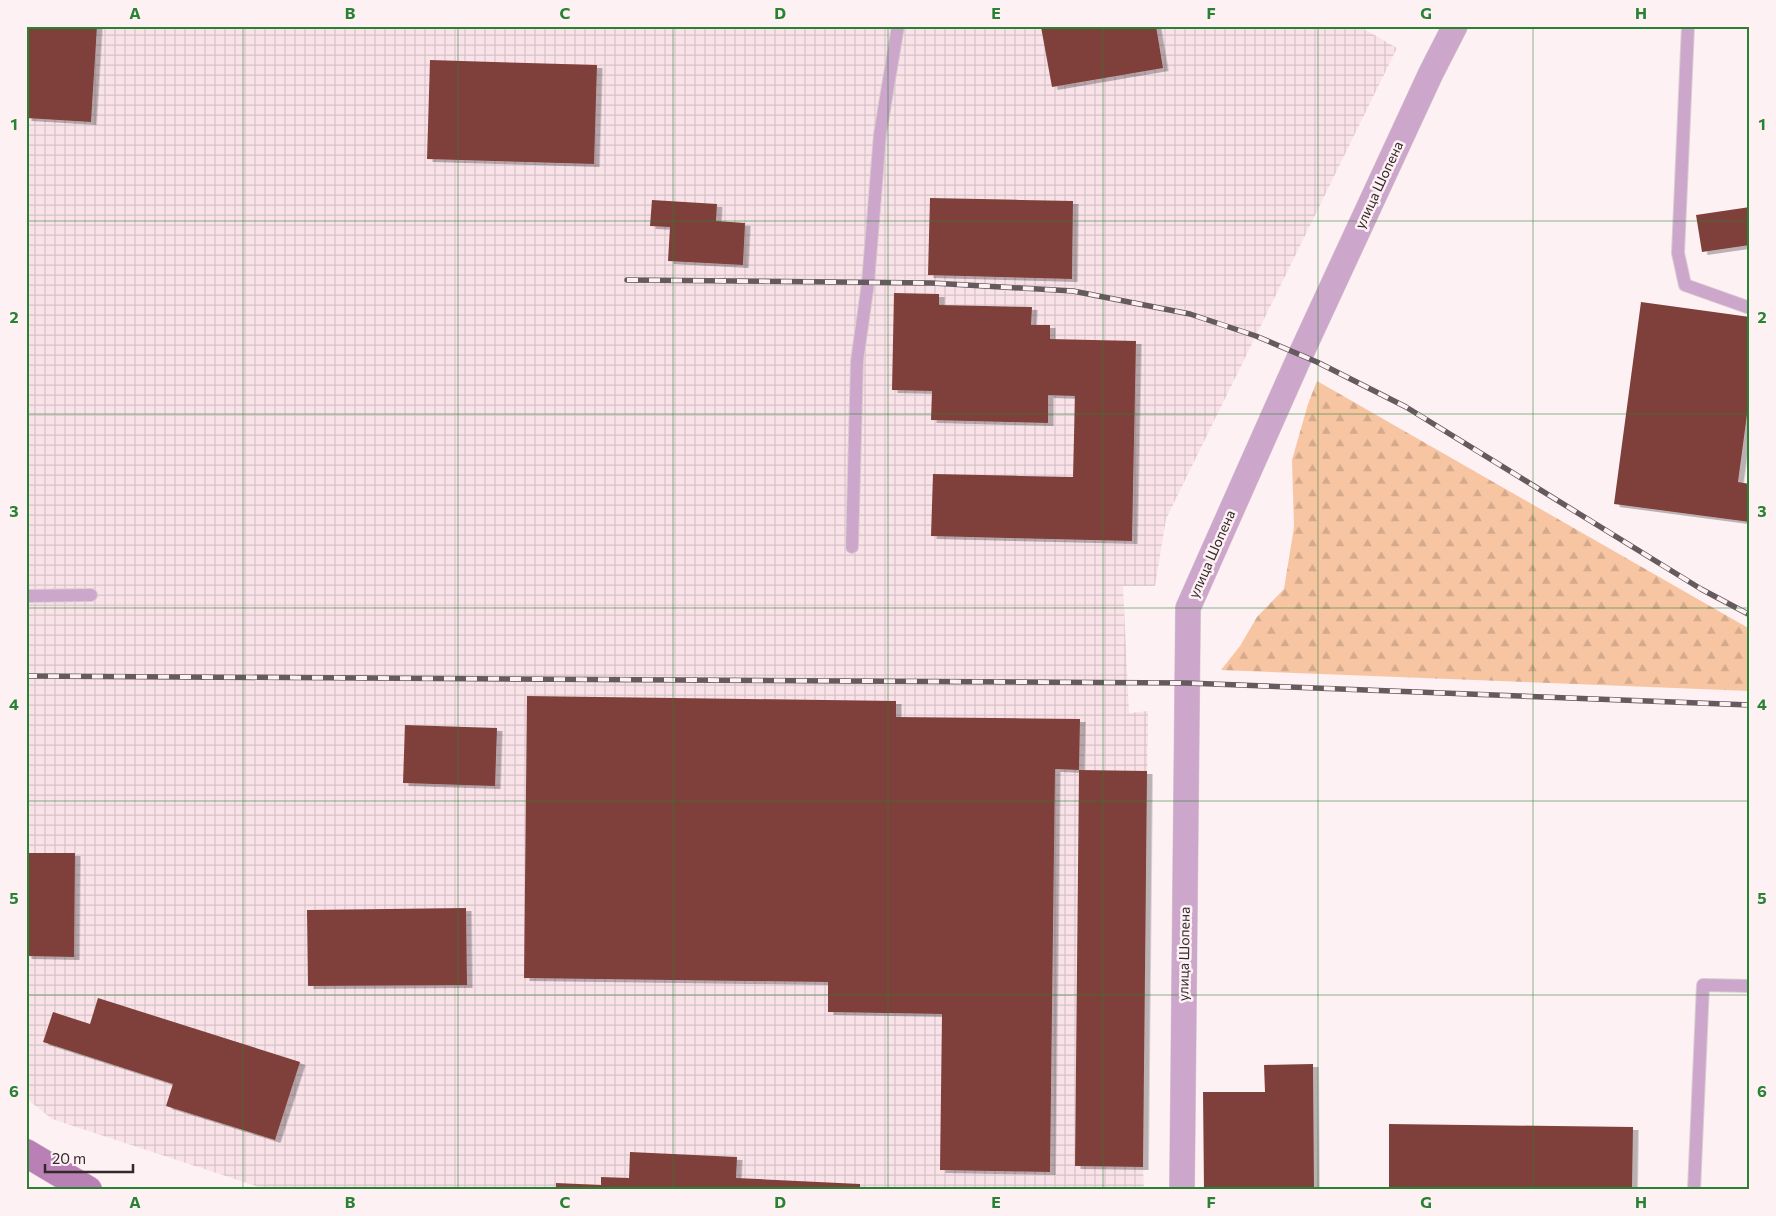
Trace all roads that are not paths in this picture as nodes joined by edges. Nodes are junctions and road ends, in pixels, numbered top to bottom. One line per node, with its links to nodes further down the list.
1 (898, 26): 5 (lane)
2 (1455, 26): 11 (street, улица Шопена)
3 (1688, 26): 4 (lane)
4 (1750, 308)
5 (852, 547)
6 (91, 595): 7 (lane)
7 (26, 596)
8 (1750, 986): 12 (lane)
9 (26, 1153): 10 (main road)
10 (88, 1190)
11 (1182, 1190)
12 (1694, 1190)

